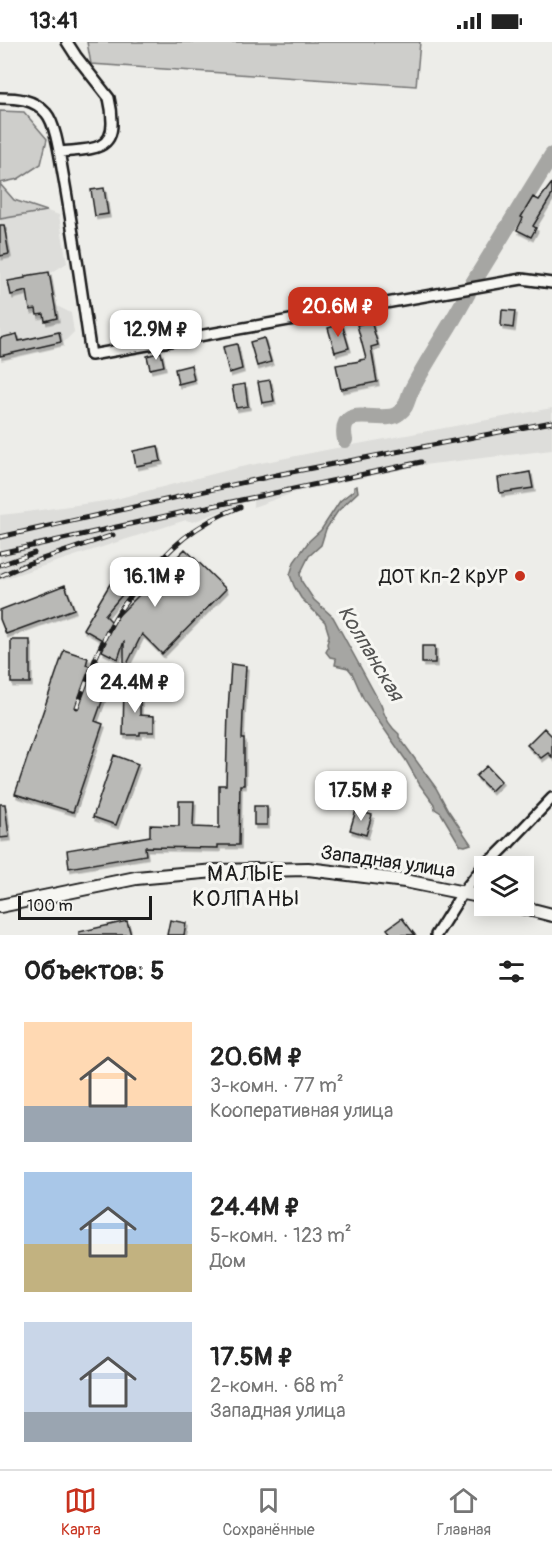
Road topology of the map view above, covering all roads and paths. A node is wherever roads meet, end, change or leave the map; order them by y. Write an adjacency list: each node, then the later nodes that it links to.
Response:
1 (67, 42): 3 (street)
2 (0, 98): 3 (street)
3 (59, 152): 4 (street)
4 (552, 283)
5 (552, 798): 6 (street)
6 (496, 856)
7 (474, 878): 8 (street)
8 (463, 892): 9 (main road, Западная улица); 10 (main road, Западная улица); 11 (street)
9 (474, 894)
10 (0, 906)
11 (436, 935)

